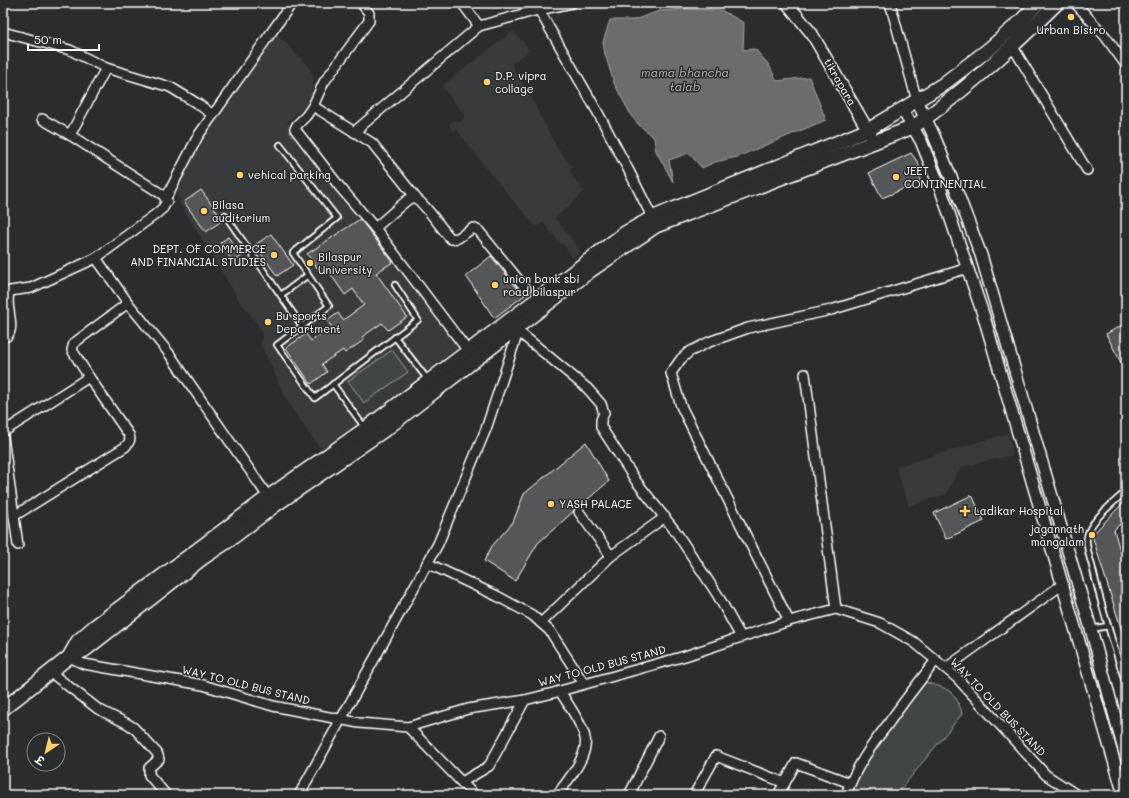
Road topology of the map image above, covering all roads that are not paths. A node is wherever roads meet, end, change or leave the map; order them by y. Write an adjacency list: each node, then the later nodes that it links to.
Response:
1 (292, 3): 19 (street)
2 (360, 3): 17 (street)
3 (462, 3): 11 (street)
4 (572, 3): 10 (street)
5 (787, 3): 23 (street, tikrapara)
6 (890, 3): 16 (street)
7 (1038, 3): 16 (main road)
8 (1057, 3): 13 (main road)
9 (1075, 3): 14 (street)
10 (537, 7): 11 (street); 32 (street)
11 (479, 26): 24 (street)
12 (3, 32): 15 (street)
13 (1013, 47): 21 (main road); 28 (street)
14 (1126, 65)
15 (106, 68): 19 (street); 25 (street)
16 (917, 101): 18 (main road); 21 (street)
17 (313, 106): 24 (street); 33 (street)
18 (902, 109): 22 (street); 23 (main road)
19 (213, 115): 29 (street)
20 (42, 119): 25 (street)
21 (925, 119): 22 (main road); 66 (street)
22 (913, 127): 26 (main road); 35 (street)
23 (868, 130): 26 (street, tikrapara); 32 (main road)
24 (354, 132): 30 (street)
25 (70, 135): 29 (street)
26 (875, 141): 32 (main road)
27 (280, 145): 36 (lane)
28 (1087, 170)
29 (166, 198): 34 (street)
30 (416, 198): 33 (street); 38 (street)
31 (225, 215): 39 (lane)
32 (654, 222): 42 (main road); 45 (main road)
33 (375, 228): 45 (street)
34 (96, 258): 40 (street); 43 (street)
35 (968, 268): 61 (street); 63 (street)
36 (308, 276): 39 (lane); 41 (lane)
37 (394, 285): 44 (lane)
38 (526, 289)
39 (281, 295): 41 (lane)
40 (128, 303): 47 (street); 54 (street)
41 (302, 326): 49 (lane)
42 (519, 329): 51 (main road); 57 (street); 60 (street)
43 (3, 337)
44 (395, 337): 48 (lane); 49 (lane)
45 (468, 351): 48 (main road)
46 (805, 374): 62 (street)
47 (89, 377): 50 (street); 56 (street)
48 (429, 381): 51 (main road)
49 (333, 384): 51 (lane)
50 (3, 432)
51 (368, 433): 54 (main road)
52 (3, 437): 56 (street)
53 (1126, 491): 65 (lane)
54 (271, 501): 68 (main road)
55 (579, 512): 59 (street)
56 (14, 516): 58 (street)
57 (665, 517): 59 (street); 67 (street)
58 (18, 545)
59 (611, 556): 64 (street)
60 (427, 563): 64 (street); 77 (street)
61 (1063, 584): 70 (street); 93 (street)
62 (836, 609): 63 (street, WAY TO OLD BUS STAND); 69 (street, WAY TO OLD BUS STAND)
63 (789, 620): 67 (street, WAY TO OLD BUS STAND)
64 (541, 623): 72 (street)
65 (1108, 626): 66 (lane); 73 (lane)
66 (1091, 629): 80 (street)
67 (741, 637): 72 (street, WAY TO OLD BUS STAND)
68 (69, 657): 71 (main road); 77 (street, WAY TO OLD BUS STAND)
69 (936, 660): 70 (street, WAY TO OLD BUS STAND); 83 (street)
70 (946, 668): 92 (street, WAY TO OLD BUS STAND)
71 (50, 672): 76 (main road); 84 (street)
72 (584, 684): 74 (street, WAY TO OLD BUS STAND)
73 (1126, 685)
74 (560, 691): 75 (street, WAY TO OLD BUS STAND); 87 (street)
75 (525, 700): 78 (street, WAY TO OLD BUS STAND); 81 (street)
76 (3, 709)
77 (340, 719): 78 (street, WAY TO OLD BUS STAND); 85 (street)
78 (408, 727): 81 (street)
79 (659, 736): 88 (street)
80 (1126, 757)
81 (462, 782): 86 (street)
82 (785, 783): 83 (street); 89 (street); 90 (street)
83 (850, 783): 91 (street)
84 (166, 795)
85 (298, 795)
86 (474, 795)
87 (557, 795)
88 (629, 795)
89 (694, 795)
90 (778, 795)
91 (846, 795)
92 (1076, 795)
93 (1125, 795)

